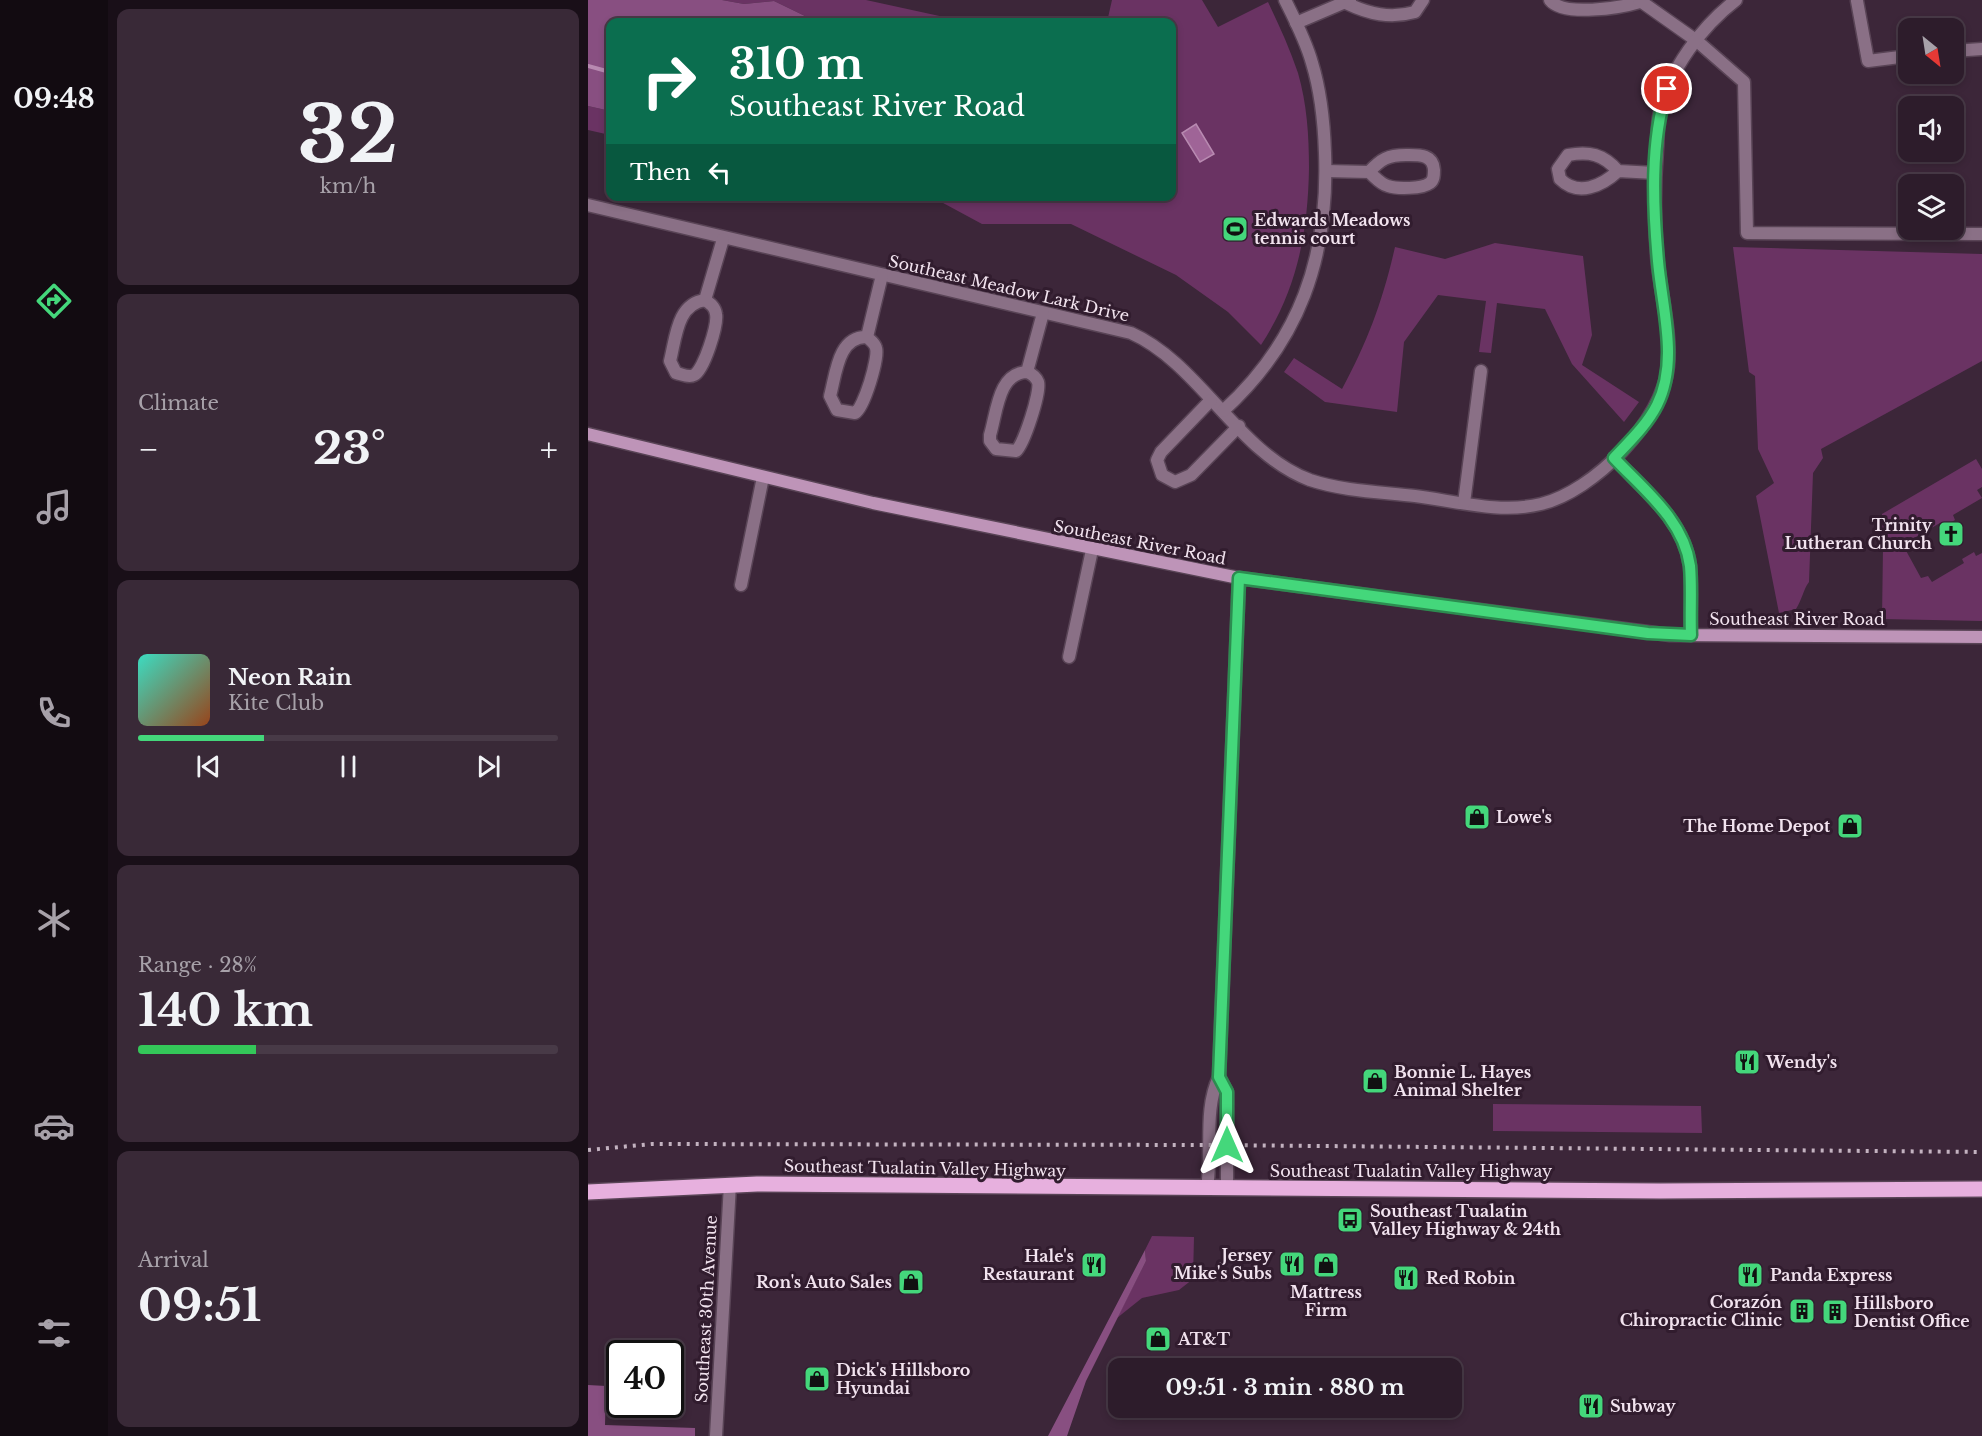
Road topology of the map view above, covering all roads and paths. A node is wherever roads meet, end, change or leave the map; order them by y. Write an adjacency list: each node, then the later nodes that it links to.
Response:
1 (1285, 0): 8 (street)
2 (1423, 0): 5 (street)
3 (1550, 0): 6 (street)
4 (1736, 0): 9 (street, Southeast Meadow Lark Drive)
5 (1348, 1): 8 (street)
6 (1639, 1): 9 (street)
7 (1857, 1): 12 (street)
8 (1296, 23): 13 (street)
9 (1697, 41): 16 (street, Southeast Meadow Lark Drive); 18 (street)
10 (1982, 49): 11 (street)
11 (1964, 50)
12 (1898, 57)
13 (1326, 171): 15 (street); 27 (street)
14 (1618, 171): 16 (street)
15 (1369, 172): 15 (street)
16 (1655, 173): 30 (street, Southeast Meadow Lark Drive)
17 (588, 205): 19 (street, Southeast Meadow Lark Drive)
18 (1982, 234)
19 (723, 239): 20 (street, Southeast Meadow Lark Drive); 21 (street)
20 (882, 275): 22 (street, Southeast Meadow Lark Drive); 23 (street)
21 (705, 300): 21 (street)
22 (1043, 313): 25 (street); 26 (street, Southeast Meadow Lark Drive)
23 (867, 337): 23 (street)
24 (1481, 371): 32 (street)
25 (1028, 372): 25 (street)
26 (1211, 400): 27 (street, Southeast Meadow Lark Drive); 28 (street)
27 (1223, 411): 28 (street, Southeast Meadow Lark Drive)
28 (1239, 426): 32 (street, Southeast Meadow Lark Drive)
29 (588, 434): 31 (main road, Southeast River Road)
30 (1614, 458): 32 (street, Southeast Meadow Lark Drive); 36 (street)
31 (763, 477): 33 (main road, Southeast River Road); 35 (street)
32 (1464, 502)
33 (1092, 550): 34 (main road, Southeast River Road); 38 (street)
34 (1239, 578): 36 (main road, Southeast River Road); 39 (street)
35 (741, 585)
36 (1691, 635): 37 (main road, Southeast River Road)
37 (1982, 637)
38 (1069, 657)
39 (1219, 1077): 41 (street); 42 (street)
40 (730, 1184): 41 (main road, Southeast Tualatin Valley Highway); 44 (main road, Southeast Tualatin Valley Highway); 45 (street, Southeast 30th Avenue)
41 (1207, 1188): 42 (main road, Southeast Tualatin Valley Highway)
42 (1227, 1188): 43 (main road, Southeast Tualatin Valley Highway)
43 (1982, 1189)
44 (588, 1192)
45 (716, 1436)

